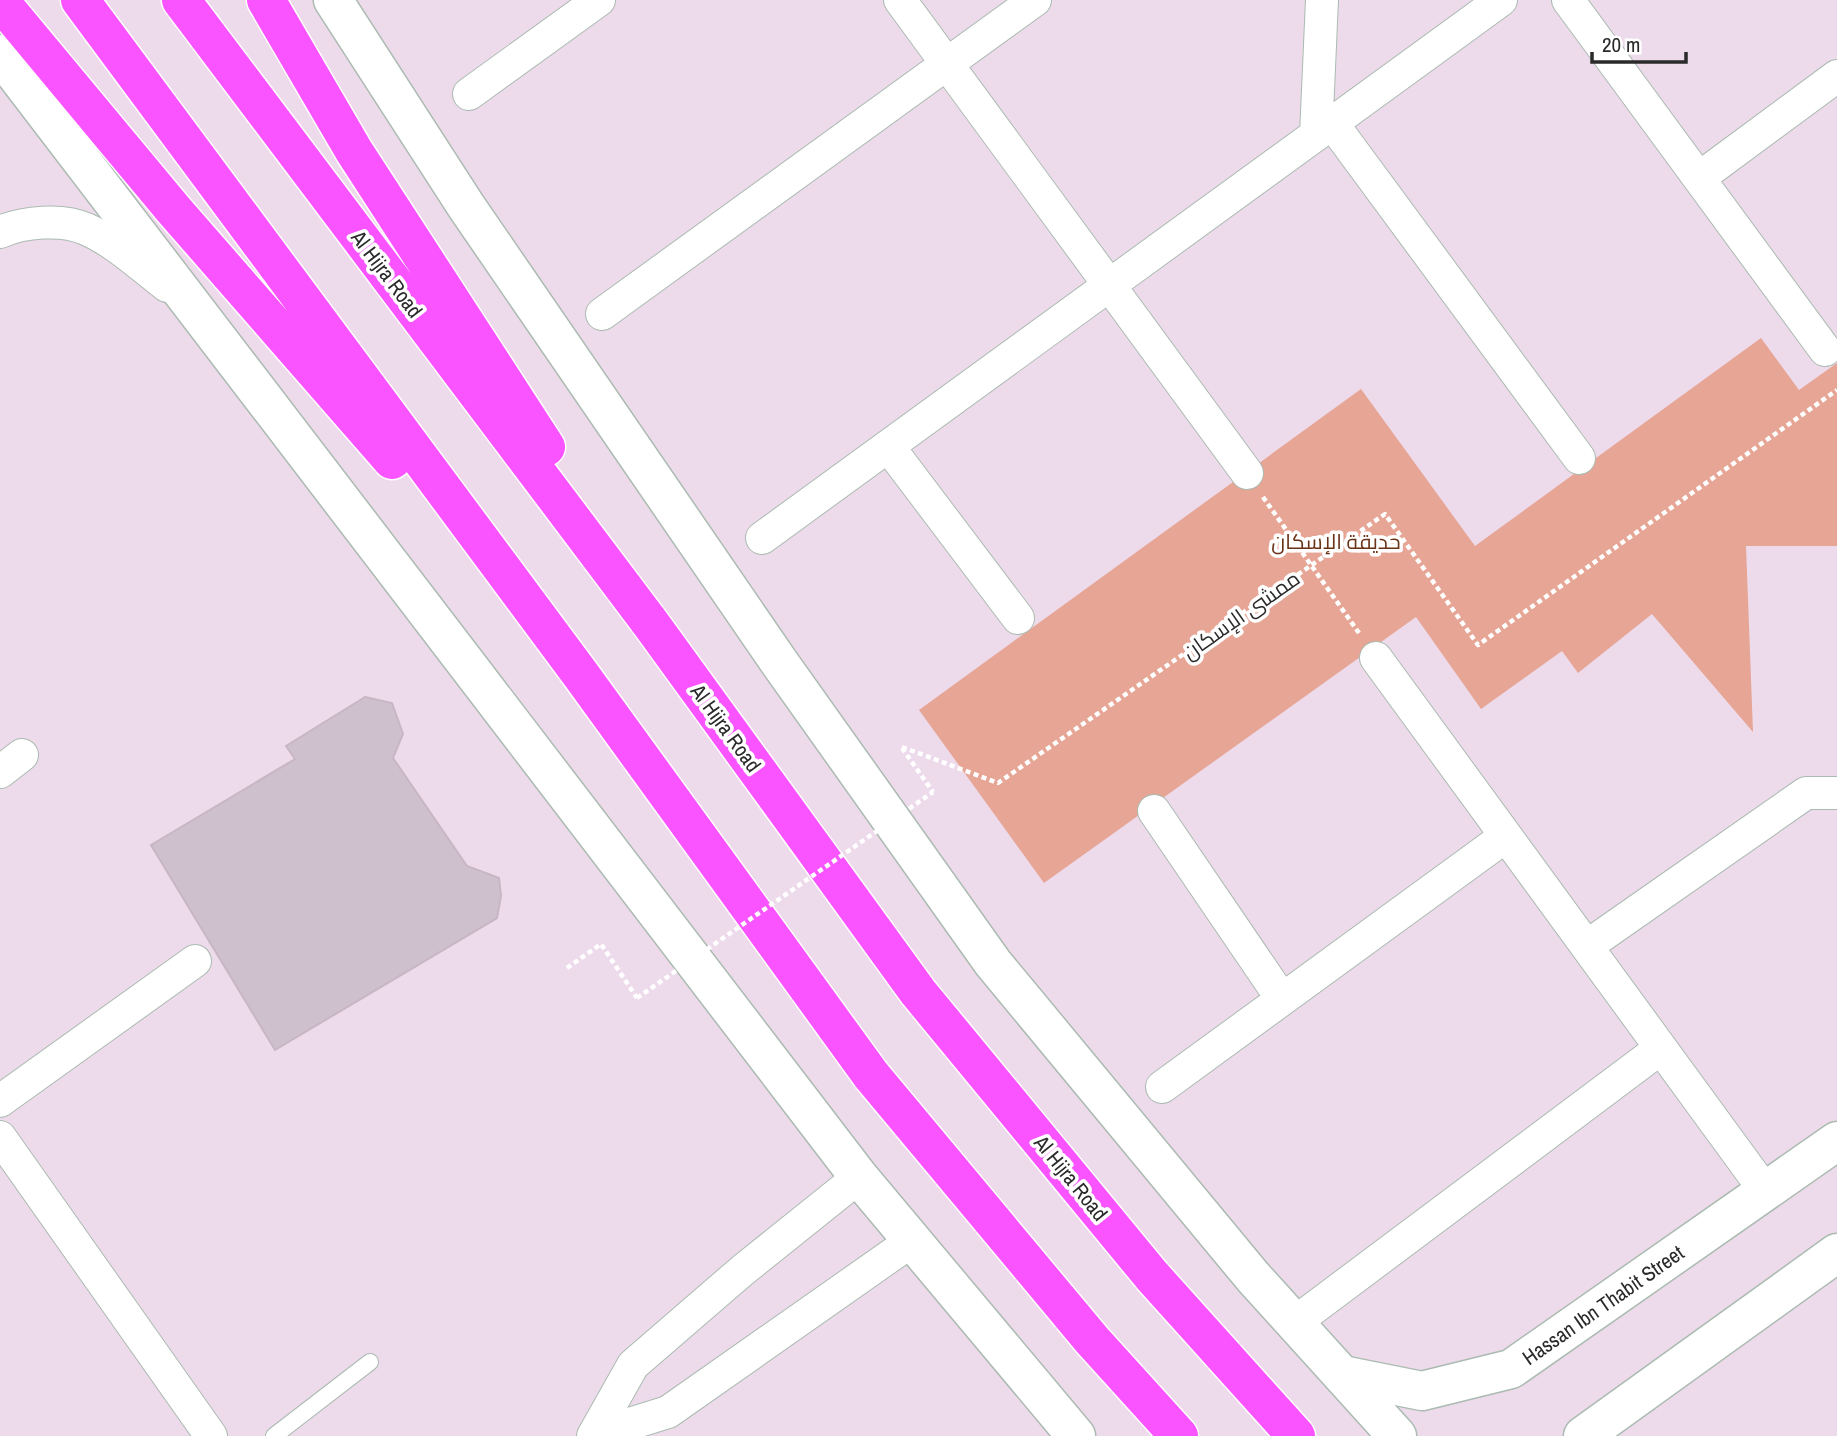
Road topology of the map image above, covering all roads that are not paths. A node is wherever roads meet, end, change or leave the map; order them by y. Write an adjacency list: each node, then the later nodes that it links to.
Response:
1 (80, 0): 29 (highway)
2 (181, 0): 30 (highway, Al Hijra Road)
3 (266, 0): 30 (highway)
4 (333, 0): 46 (main road)
5 (599, 0): 15 (street)
6 (900, 0): 13 (street)
7 (1035, 0): 13 (street)
8 (1322, 0): 16 (street)
9 (1568, 0): 17 (street)
10 (0, 1): 29 (highway)
11 (1499, 1): 16 (street)
12 (0, 54): 20 (main road)
13 (947, 63): 19 (street); 21 (street)
14 (1837, 76): 17 (street)
15 (469, 94)
16 (1324, 129): 19 (street); 24 (street)
17 (1699, 178): 22 (street)
18 (0, 232): 20 (street)
19 (1110, 285): 23 (street); 25 (street)
20 (191, 303): 42 (main road)
21 (602, 314)
22 (1825, 350)
23 (888, 446): 26 (street); 27 (street)
24 (1579, 458)
25 (1247, 473)
26 (762, 538)
27 (1018, 618)
28 (1376, 657): 33 (street)
29 (581, 675): 53 (highway)
30 (743, 751): 54 (highway, Al Hijra Road)
31 (1837, 793): 34 (street)
32 (1154, 811): 36 (street)
33 (1506, 836): 34 (street); 36 (street)
34 (1587, 946): 37 (street)
35 (195, 961): 39 (street)
36 (1282, 999): 38 (street)
37 (1661, 1048): 43 (street); 46 (street)
38 (1162, 1087)
39 (0, 1101)
40 (0, 1137): 49 (street)
41 (1837, 1141): 43 (main road, Hassan Ibn Thabit Street)
42 (859, 1177): 44 (main road); 51 (street)
43 (1766, 1192): 48 (main road, Hassan Ibn Thabit Street)
44 (914, 1240): 51 (street); 52 (main road)
45 (1837, 1253): 56 (main road)
46 (1294, 1323): 48 (main road)
47 (370, 1362): 50 (lane)
48 (1342, 1375): 55 (main road)
49 (211, 1436)
50 (274, 1436)
51 (593, 1436)
52 (1076, 1436)
53 (1179, 1436)
54 (1296, 1436)
55 (1396, 1436)
56 (1583, 1436)

